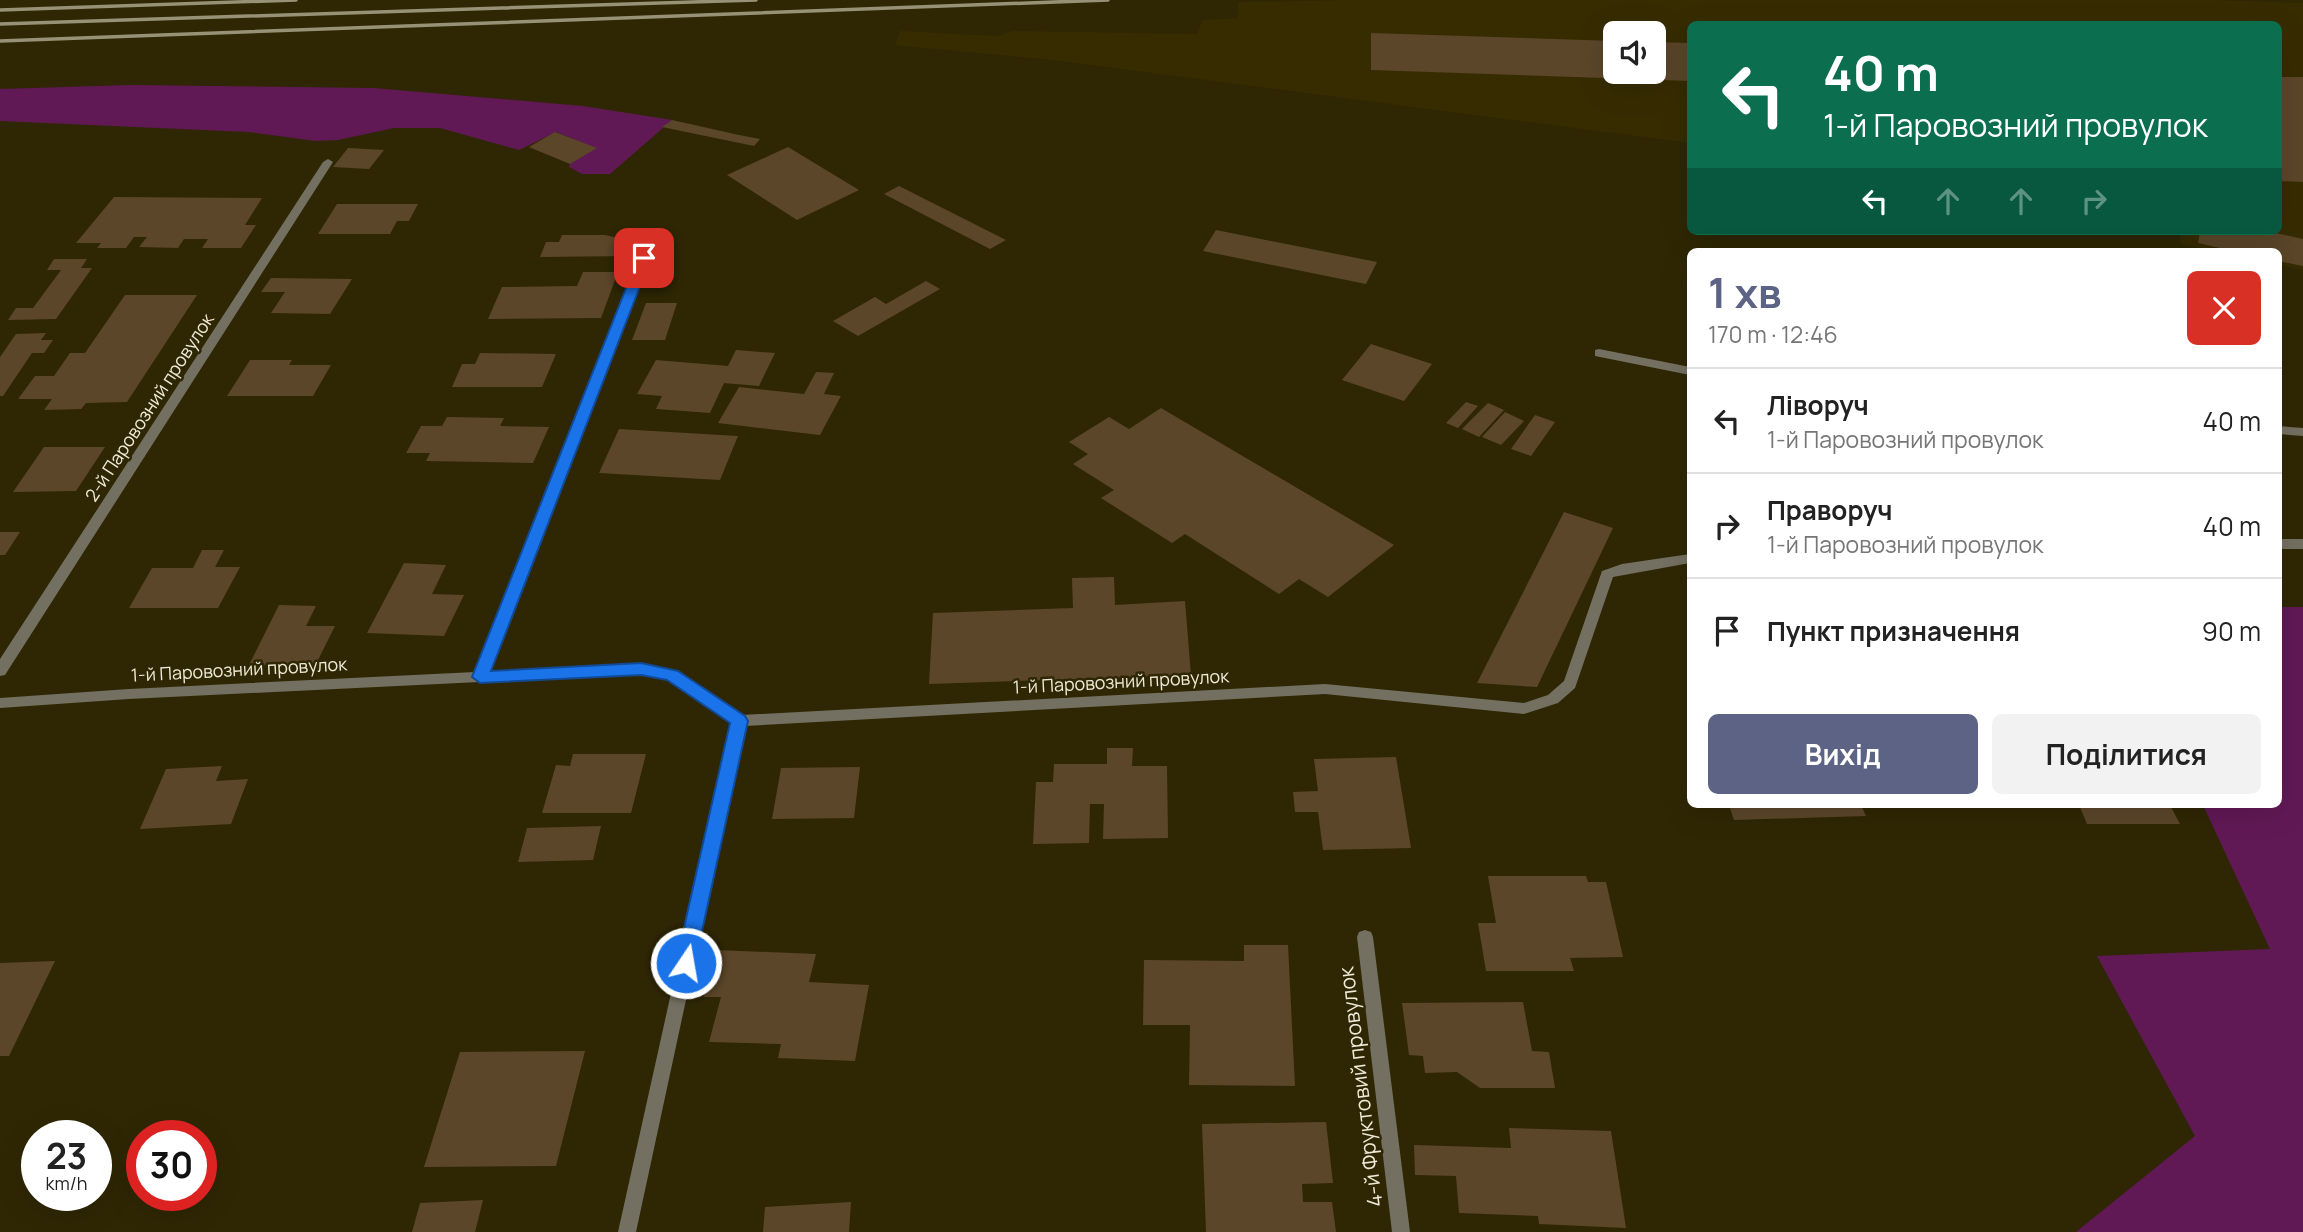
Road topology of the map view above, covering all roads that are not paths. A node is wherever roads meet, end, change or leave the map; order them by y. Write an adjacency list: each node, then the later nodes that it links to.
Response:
1 (328, 162): 10 (street, 2-й Паровозний провулок)
2 (654, 235): 11 (street)
3 (1599, 353): 4 (street)
4 (1687, 370)
5 (2282, 430): 6 (street)
6 (2303, 432)
7 (2282, 544): 8 (street)
8 (2303, 544)
9 (1687, 559): 13 (street, 1-й Паровозний провулок)
10 (0, 671)
11 (480, 677): 12 (street, 1-й Паровозний провулок); 13 (street, 1-й Паровозний провулок)
12 (0, 703)
13 (739, 721): 15 (street)
14 (1365, 937): 16 (street, 4-й Фруктовий провулок)
15 (626, 1232)
16 (1401, 1232)

